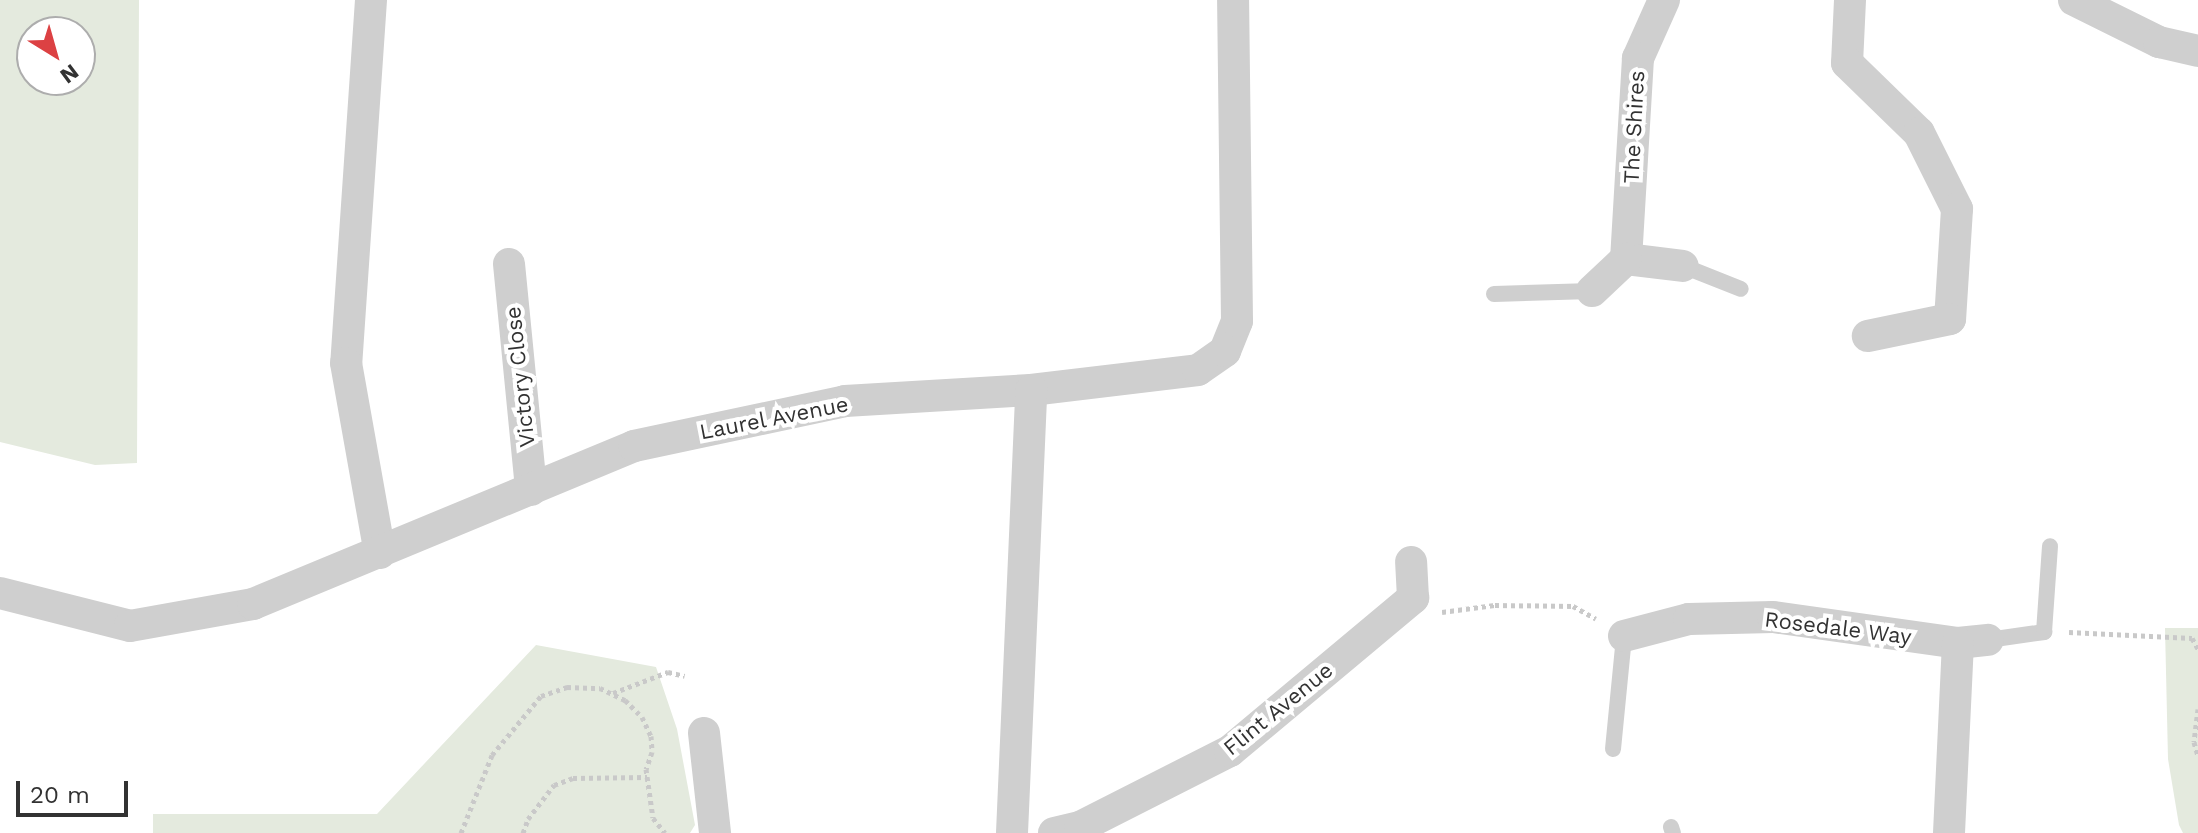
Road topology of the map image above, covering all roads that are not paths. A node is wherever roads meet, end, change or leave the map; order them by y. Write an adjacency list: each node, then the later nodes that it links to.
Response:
1 (371, 0): 17 (street)
2 (1233, 0): 14 (street, Laurel Avenue)
3 (1664, 0): 7 (street, The Shires)
4 (1850, 0): 13 (street)
5 (2074, 0): 6 (street)
6 (2198, 51)
7 (1626, 259): 9 (street); 11 (street)
8 (509, 264): 15 (street, Victory Close)
9 (1683, 266): 10 (lane)
10 (1741, 289)
11 (1592, 291): 12 (lane)
12 (1494, 294)
13 (1868, 336)
14 (1031, 390): 15 (street, Laurel Avenue); 25 (street)
15 (531, 490): 17 (street, Laurel Avenue)
16 (2050, 546): 21 (lane)
17 (380, 553): 19 (street, Laurel Avenue)
18 (1411, 562): 26 (street, Flint Avenue)
19 (0, 593)
20 (1624, 636): 21 (street, Rosedale Way); 23 (lane)
21 (1973, 641): 27 (street)
22 (704, 733): 24 (street)
23 (1613, 749)
24 (715, 833)
25 (1012, 833)
26 (1054, 833)
27 (1949, 833)

